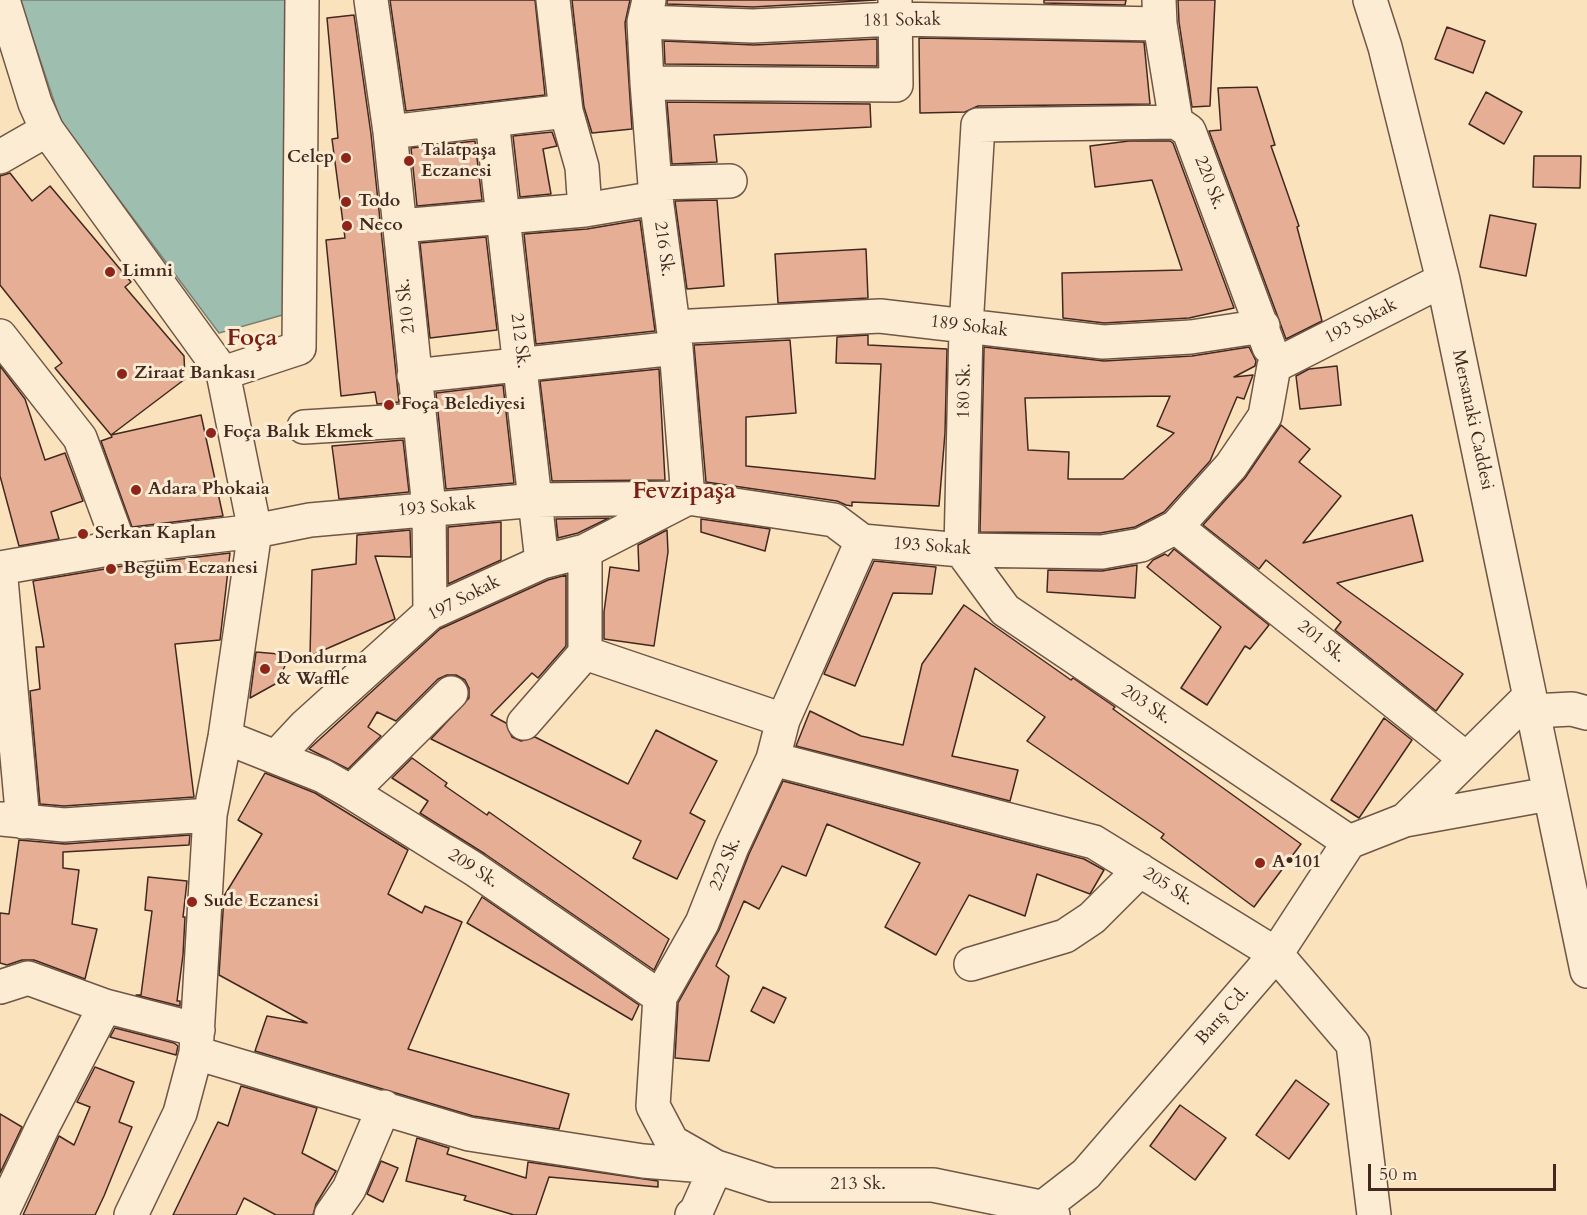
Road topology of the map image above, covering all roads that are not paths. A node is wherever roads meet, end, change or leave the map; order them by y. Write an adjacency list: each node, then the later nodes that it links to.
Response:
1 (3, 0): 16 (street)
2 (302, 0): 31 (street)
3 (371, 0): 17 (street, 210 Sk.)
4 (553, 0): 13 (street)
5 (1370, 0): 11 (street, Mersanaki Caddesi)
6 (1382, 0): 11 (street, Mersanaki Caddesi)
7 (1389, 0): 11 (street)
8 (894, 10): 9 (street, 181 Sokak); 10 (street, 181 Sokak); 12 (street)
9 (646, 11): 12 (street, 216 Sk.)
10 (1159, 12): 15 (street, 220 Sk.)
11 (1385, 47): 24 (street, Mersanaki Caddesi)
12 (647, 83): 20 (street, 216 Sk.)
13 (566, 111): 14 (street); 21 (street)
14 (492, 120): 17 (street); 22 (street, 212 Sk.)
15 (1176, 122): 25 (street, 220 Sk.); 26 (street, 180 Sk.)
16 (47, 130): 18 (street); 31 (street)
17 (390, 132): 23 (street, 210 Sk.)
18 (0, 158)
19 (730, 181): 20 (street)
20 (656, 190): 21 (street); 28 (street, 216 Sk.)
21 (585, 210): 22 (street)
22 (502, 216): 23 (street); 29 (street, 212 Sk.)
23 (400, 226): 32 (street, 210 Sk.)
24 (1443, 280): 30 (street, 193 Sokak); 49 (street, Mersanaki Caddesi)
25 (1263, 326): 26 (street, 189 Sokak); 30 (street, 220 Sk.)
26 (966, 328): 28 (street, 189 Sokak); 42 (street, 180 Sk.)
27 (0, 336): 41 (street)
28 (675, 338): 29 (street, 189 Sokak); 35 (street, 216 Sk.)
29 (522, 363): 32 (street, 189 Sokak); 36 (street, 212 Sk.)
30 (1274, 366): 38 (street, 193 Sokak)
31 (223, 373): 39 (street)
32 (414, 376): 33 (street, 210 Sk.)
33 (419, 420): 34 (street); 37 (street, 210 Sk.)
34 (304, 427)
35 (688, 498): 36 (street, 193 Sokak); 40 (street, 193 Sokak); 43 (street, 197 Sokak)
36 (537, 500): 37 (street, 193 Sokak); 44 (street, 212 Sk.)
37 (429, 508): 39 (street, 193 Sokak); 46 (street, 210 Sk.)
38 (1176, 527): 42 (street, 193 Sokak); 55 (street, 201 Sk.)
39 (255, 531): 41 (street, 193 Sokak); 53 (street)
40 (862, 541): 42 (street, 193 Sokak); 51 (street, 222 Sk.)
41 (120, 547): 45 (street, 193 Sokak)
42 (961, 550): 62 (street, 203 Sk.)
43 (585, 551): 44 (street, 197 Sokak); 47 (street)
44 (542, 562): 46 (street, 197 Sokak)
45 (0, 568): 61 (street)
46 (430, 613): 54 (street, 197 Sokak)
47 (585, 653): 51 (street); 52 (street)
48 (451, 693): 57 (street)
49 (1531, 704): 50 (street); 55 (street); 58 (street, Mersanaki Caddesi)
50 (1587, 713)
51 (783, 720): 56 (street, 222 Sk.)
52 (524, 723)
53 (225, 737): 54 (street, 209 Sk.); 59 (street)
54 (277, 756): 57 (street, 209 Sk.)
55 (1466, 758): 60 (street)
56 (773, 759): 63 (street, 205 Sk.); 68 (street, 222 Sk.)
57 (351, 792): 68 (street, 209 Sk.)
58 (1549, 794): 60 (street); 66 (street, Mersanaki Caddesi)
59 (210, 815): 61 (street); 70 (street)
60 (1405, 820): 62 (street)
61 (12, 821)
62 (1349, 842): 64 (street, Barış Cd.)
63 (1140, 870): 64 (street, 205 Sk.); 65 (street)
64 (1276, 954): 73 (street, Barış Cd.); 78 (street, 205 Sk.)
65 (971, 964)
66 (1587, 971)
67 (0, 987): 69 (street)
68 (660, 997): 72 (street, 222 Sk.)
69 (105, 1006): 70 (street); 74 (street)
70 (197, 1042): 71 (street); 75 (street)
71 (384, 1107): 72 (street); 76 (street)
72 (716, 1167): 73 (street, 213 Sk.); 77 (street)
73 (1042, 1212)
74 (1, 1215)
75 (131, 1215)
76 (331, 1215)
77 (692, 1215)
78 (1374, 1215)

